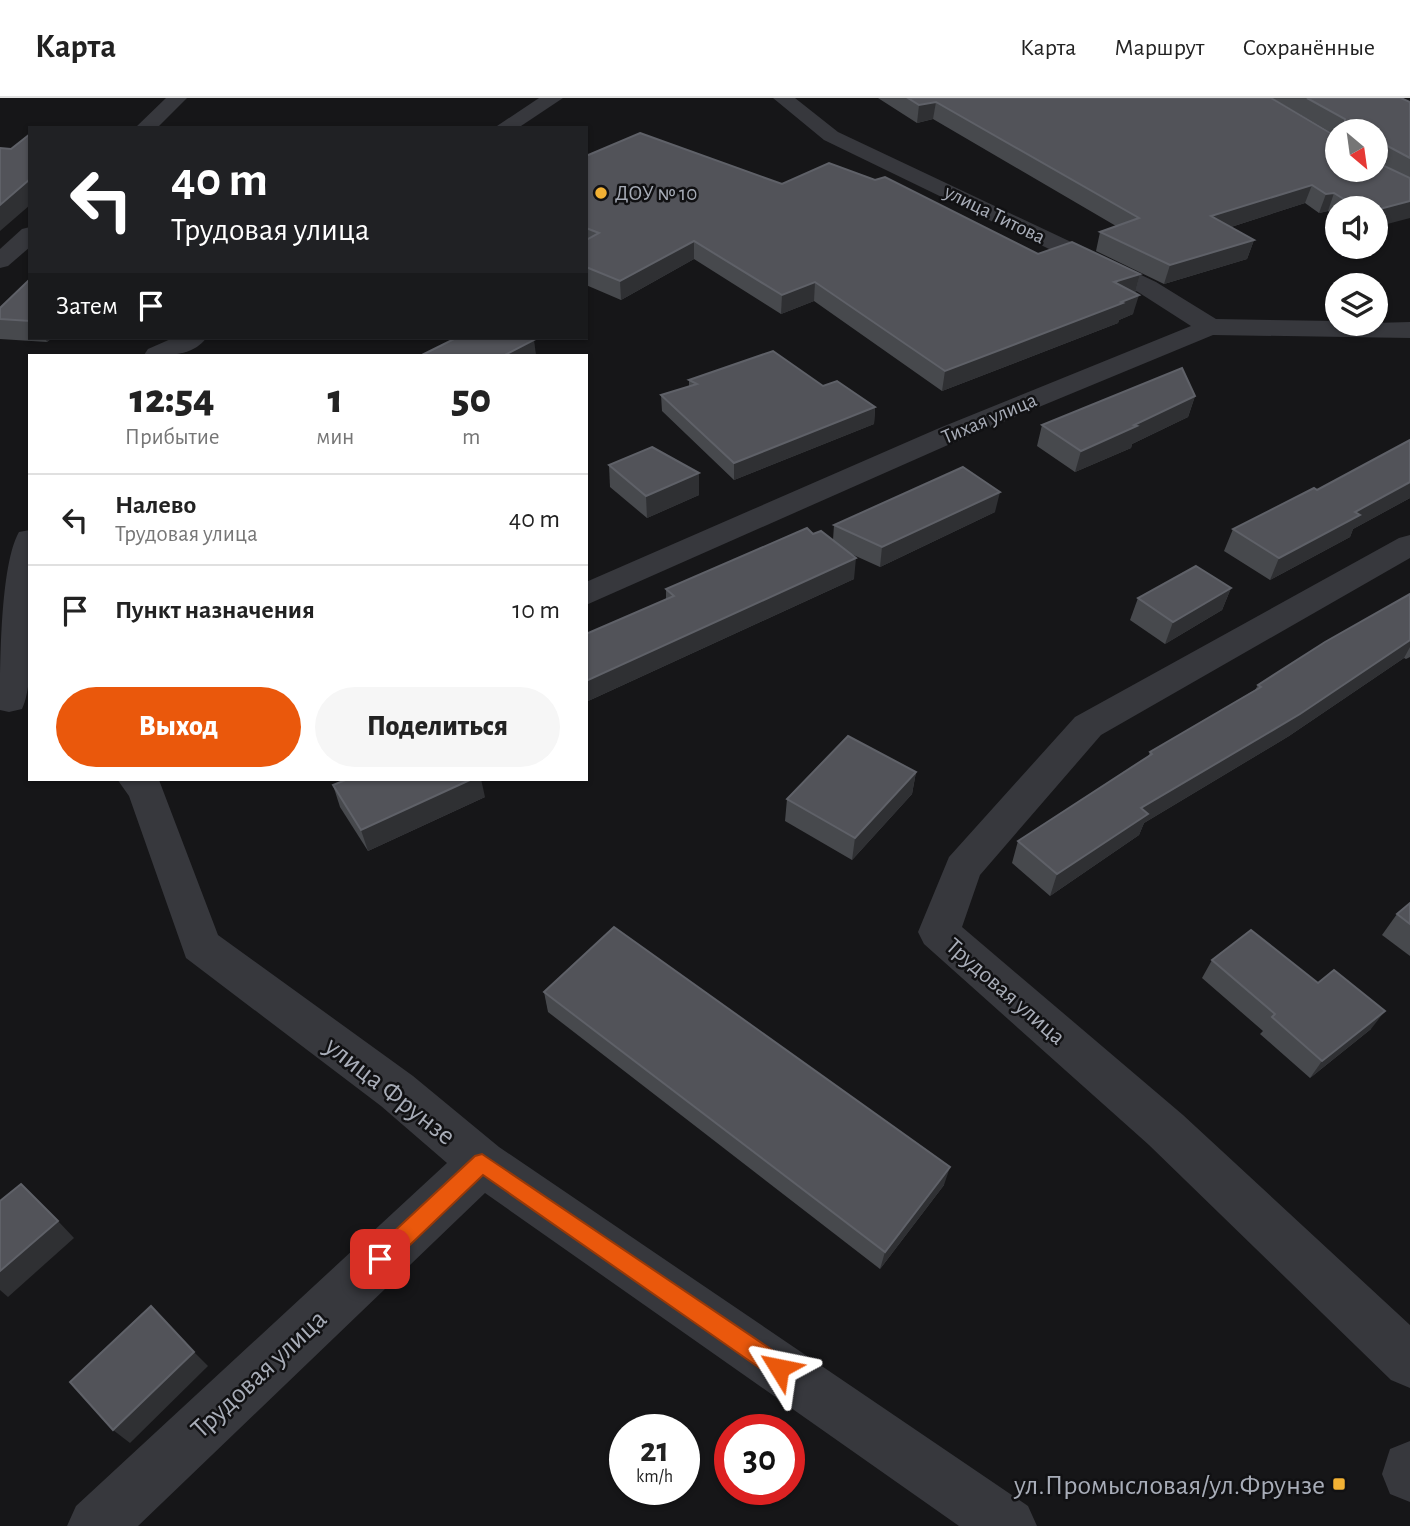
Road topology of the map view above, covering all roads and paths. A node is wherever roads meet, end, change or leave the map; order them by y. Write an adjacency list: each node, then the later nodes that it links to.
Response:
1 (177, 98): 4 (street)
2 (553, 98): 5 (street)
3 (783, 98): 8 (street, улица Титова)
4 (147, 126)
5 (507, 126)
6 (28, 236): 7 (street)
7 (0, 261)
8 (1210, 327): 9 (street, Тихая улица); 14 (street, Тихая улица)
9 (1410, 330)
10 (189, 340): 11 (street)
11 (159, 354)
12 (28, 542): 15 (street)
13 (1410, 545): 18 (street, Трудовая улица)
14 (588, 594)
15 (13, 706)
16 (151, 783): 17 (street, улица Фрунзе)
17 (482, 1163): 19 (street, Трудовая улица); 20 (street, улица Фрунзе)
18 (1410, 1361)
19 (96, 1526)
20 (1008, 1526)

